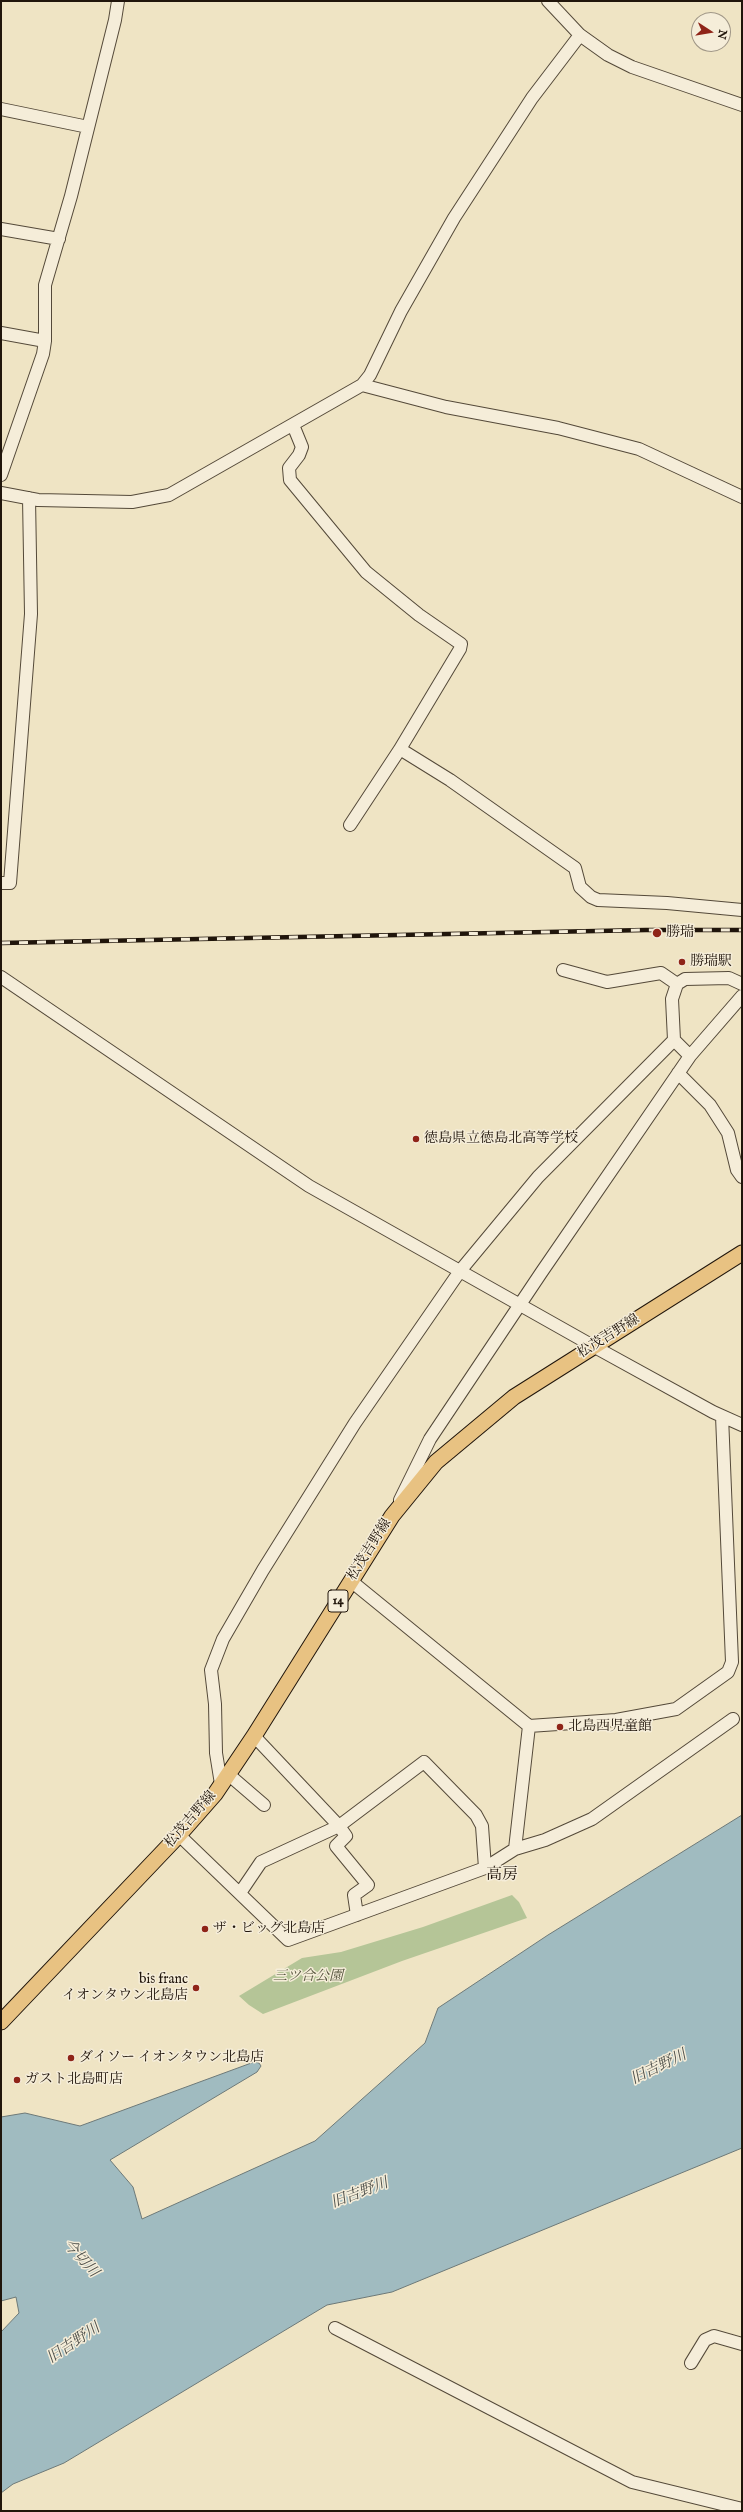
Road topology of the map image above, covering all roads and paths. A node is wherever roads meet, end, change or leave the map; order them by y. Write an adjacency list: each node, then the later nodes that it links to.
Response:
1 (118, 1): 6 (street)
2 (548, 1): 3 (street)
3 (580, 34): 4 (street); 11 (street)
4 (742, 105)
5 (1, 109): 6 (street)
6 (88, 127): 8 (street)
7 (1, 228): 8 (street)
8 (59, 239): 10 (street)
9 (1, 333): 10 (street)
10 (45, 342): 13 (street)
11 (362, 385): 12 (street); 15 (street)
12 (293, 425): 16 (street); 17 (street)
13 (1, 476)
14 (1, 493): 16 (street)
15 (742, 497)
16 (33, 499): 19 (street)
17 (400, 749): 18 (street); 20 (street)
18 (350, 825)
19 (1, 883)
20 (742, 910)
21 (563, 970): 23 (street)
22 (4, 978): 31 (street)
23 (676, 984): 24 (street); 26 (street)
24 (742, 984)
25 (742, 996): 27 (street)
26 (674, 1040): 27 (street); 31 (street)
27 (690, 1056): 28 (street)
28 (678, 1074): 29 (street); 32 (street)
29 (742, 1177)
30 (742, 1253): 33 (main road, 松茂吉野線 / 14)
31 (460, 1271): 32 (street); 42 (street)
32 (520, 1304): 33 (street); 36 (street)
33 (593, 1346): 34 (street); 36 (main road, 松茂吉野線 / 14)
34 (722, 1416): 35 (street); 38 (street)
35 (742, 1425)
36 (392, 1516): 37 (main road, 松茂吉野線 / 14)
37 (351, 1580): 40 (street); 41 (main road, 松茂吉野線 / 14)
38 (737, 1662): 40 (street)
39 (733, 1719): 46 (street)
40 (529, 1726): 46 (street)
41 (254, 1736): 42 (main road, 松茂吉野線 / 14); 44 (street)
42 (225, 1779): 43 (street); 45 (main road, 松茂吉野線 / 14)
43 (264, 1805)
44 (339, 1826): 47 (street); 48 (street); 49 (street)
45 (179, 1835): 48 (street); 50 (main road, 松茂吉野線 / 14)
46 (515, 1849): 47 (street)
47 (485, 1868): 49 (street)
48 (240, 1893): 49 (street)
49 (357, 1915)
50 (1, 2022)
51 (335, 2328): 54 (street)
52 (742, 2344): 53 (street)
53 (691, 2364)
54 (742, 2509)

